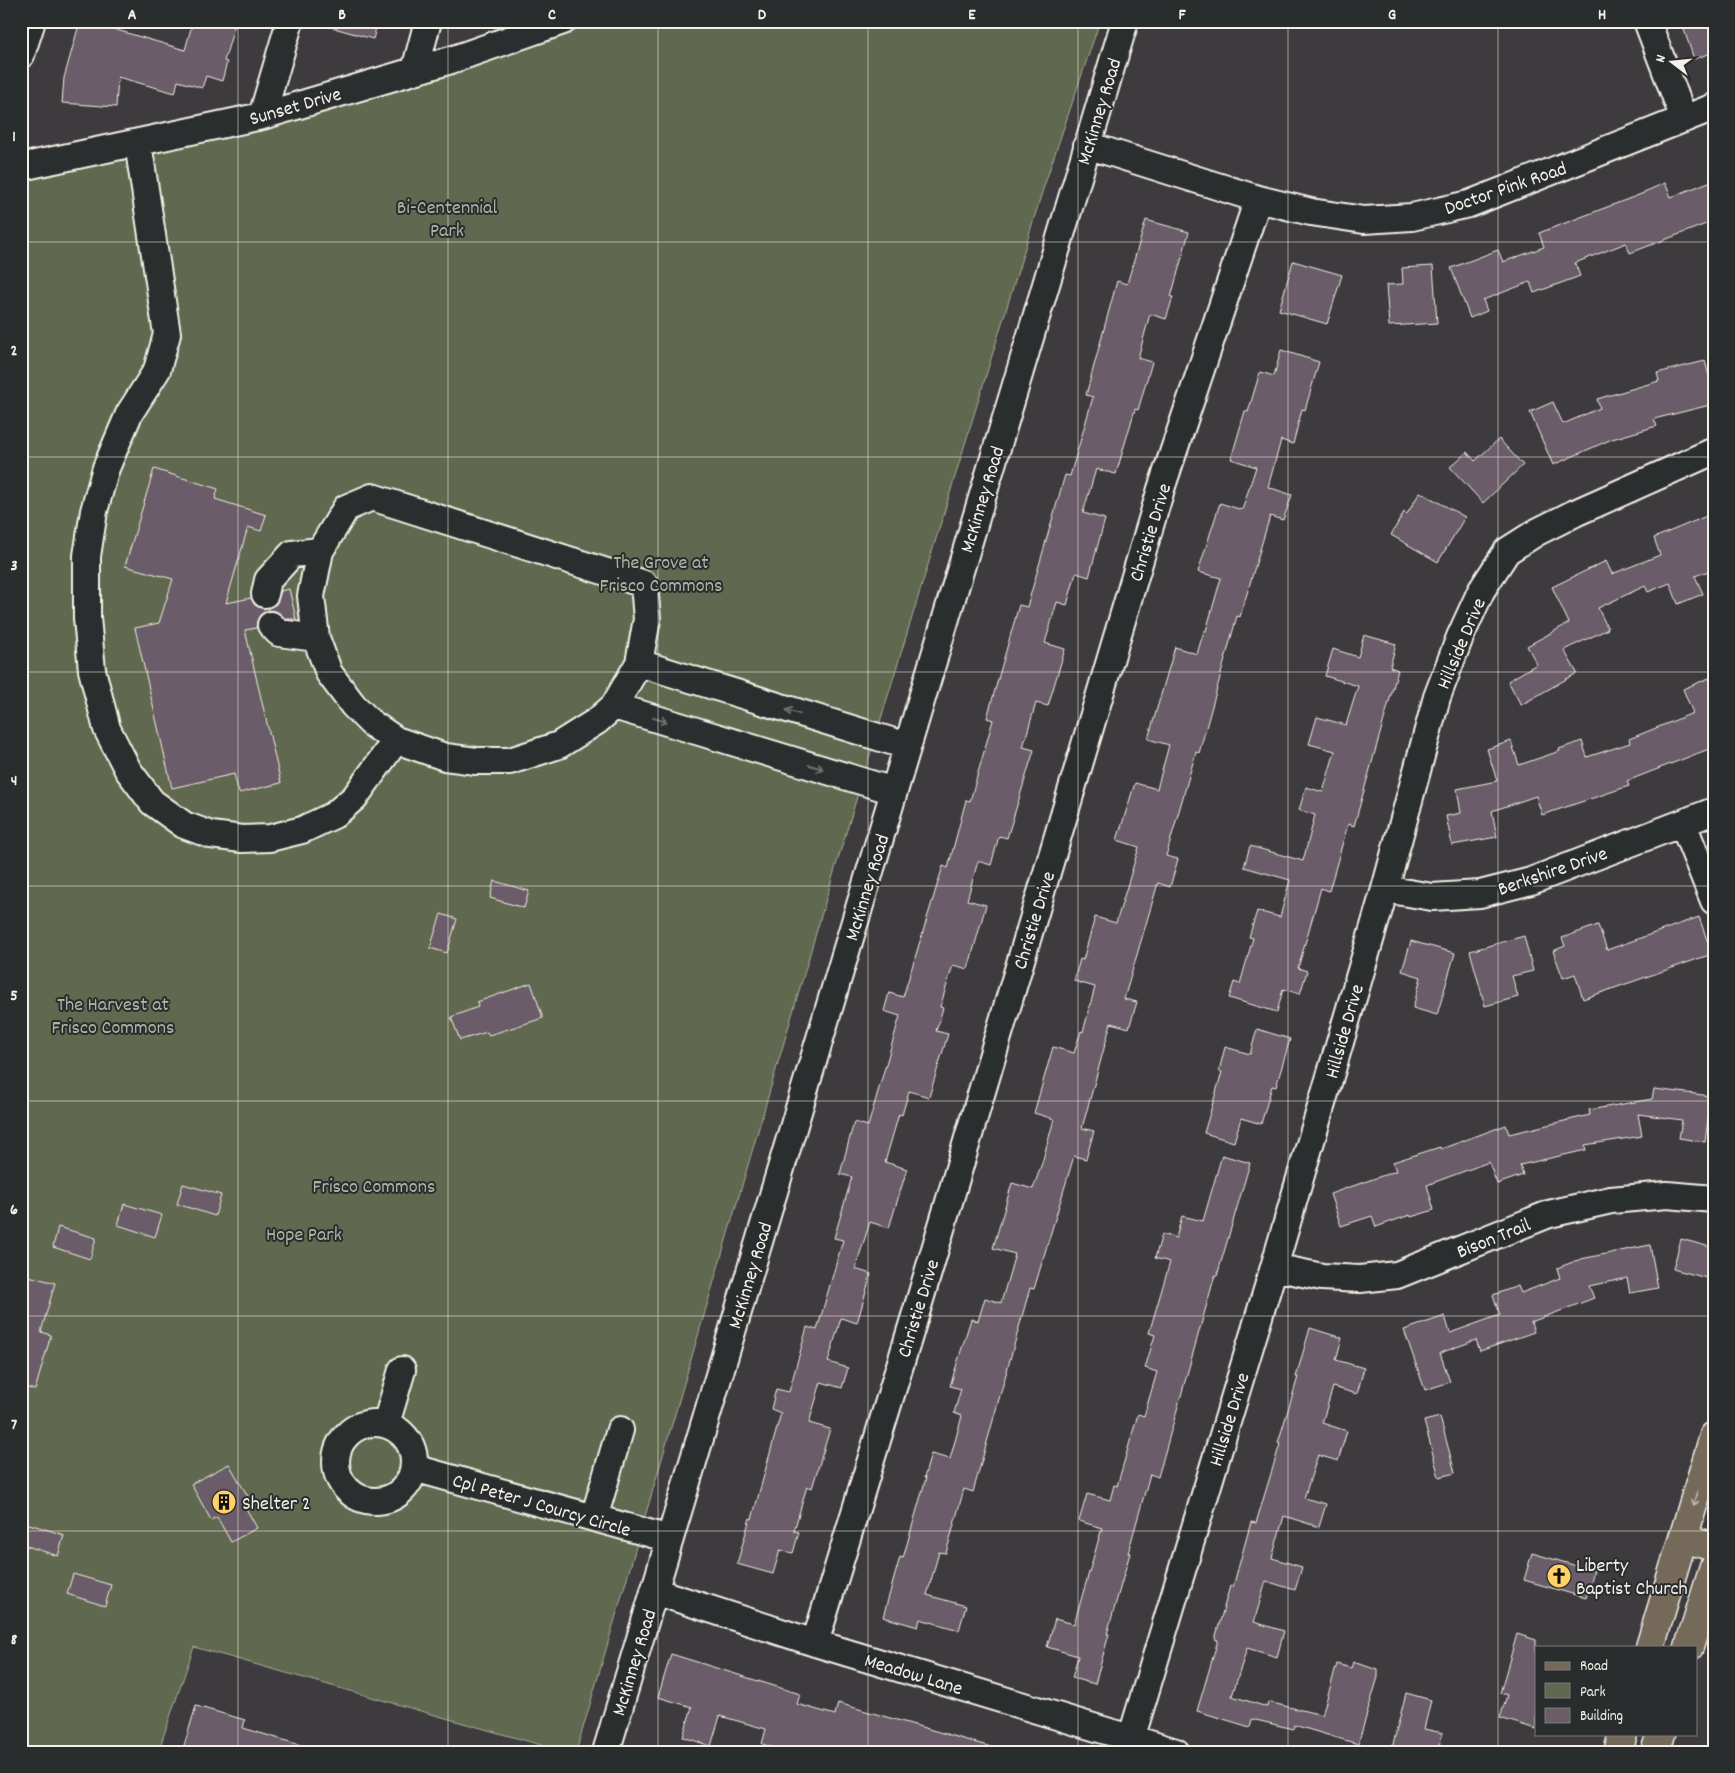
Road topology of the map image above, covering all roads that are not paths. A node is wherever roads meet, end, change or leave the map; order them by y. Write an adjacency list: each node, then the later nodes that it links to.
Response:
1 (32, 21): 7 (street)
2 (290, 21): 10 (street)
3 (428, 21): 8 (street)
4 (563, 21): 8 (street, Sunset Drive)
5 (1125, 21): 13 (street, McKinney Road)
6 (1646, 21): 11 (street)
7 (21, 55)
8 (416, 70): 10 (street, Sunset Drive)
9 (1714, 107): 11 (street, Doctor Pink Road)
10 (262, 116): 12 (street, Sunset Drive)
11 (1684, 120): 15 (street, Doctor Pink Road)
12 (138, 142): 14 (street, Sunset Drive); 23 (street)
13 (1088, 145): 15 (street, Doctor Pink Road); 24 (street, McKinney Road)
14 (21, 167)
15 (1258, 199): 43 (street, Christie Drive)
16 (1714, 451): 28 (street, Hillside Drive)
17 (320, 551): 18 (street); 20 (street); 21 (street)
18 (264, 594)
19 (270, 625): 20 (street)
20 (316, 638): 23 (street)
21 (639, 663): 22 (street); 24 (street, one-way to 21)
22 (614, 706): 23 (street); 25 (street, one-way to 25)
23 (396, 740)
24 (907, 746): 25 (street, McKinney Road)
25 (894, 791): 39 (street, McKinney Road)
26 (1714, 811): 27 (street, Berkshire Drive)
27 (1683, 824): 28 (street, Berkshire Drive); 29 (street)
28 (1385, 889): 31 (street, Hillside Drive)
29 (1714, 901)
30 (1714, 1199): 31 (street, Bison Trail)
31 (1274, 1267): 48 (street, Hillside Drive)
32 (402, 1370): 33 (street)
33 (386, 1424): 36 (street); 36 (street)
34 (620, 1430): 37 (street)
35 (1714, 1436): 38 (main road, one-way to 38)
36 (414, 1468): 37 (street, Cpl Peter J Courcy Circle)
37 (594, 1518): 39 (street, Cpl Peter J Courcy Circle)
38 (1683, 1538): 40 (main road); 44 (main road)
39 (670, 1539): 42 (street, McKinney Road)
40 (1714, 1547)
41 (1714, 1567): 45 (main road)
42 (654, 1591): 43 (street, Meadow Lane); 49 (street, McKinney Road)
43 (815, 1643): 48 (street, Meadow Lane)
44 (1650, 1646)
45 (1688, 1646)
46 (1623, 1736): 51 (main road)
47 (1660, 1736): 52 (main road)
48 (1131, 1739): 50 (street, Meadow Lane)
49 (606, 1752)
50 (1176, 1752)
51 (1618, 1752)
52 (1655, 1752)

